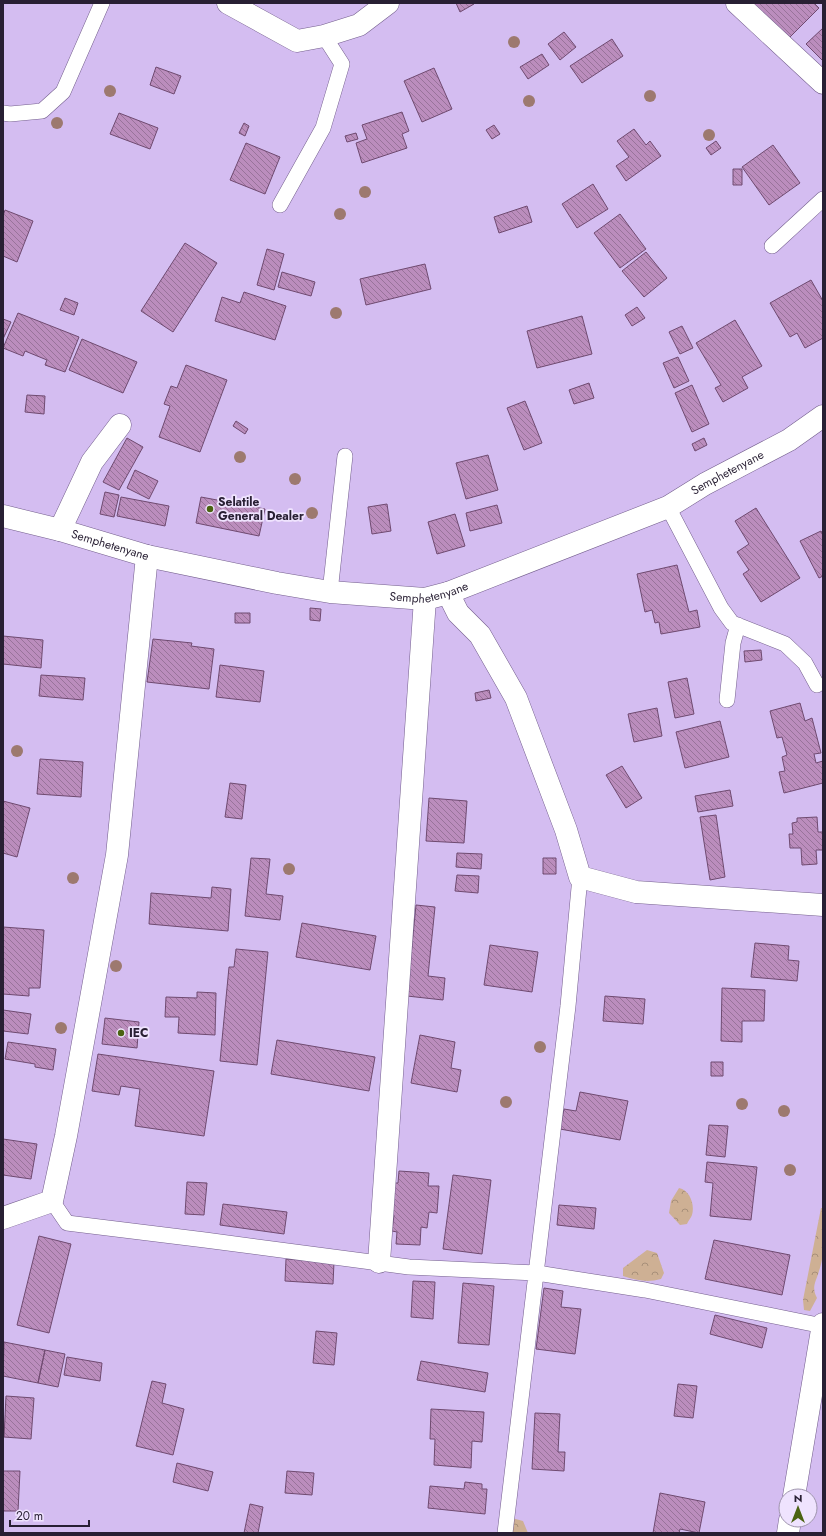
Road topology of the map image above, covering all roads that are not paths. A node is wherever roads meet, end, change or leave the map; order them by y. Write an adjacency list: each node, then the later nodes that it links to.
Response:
1 (102, 3): 7 (lane)
2 (228, 3): 5 (street)
3 (388, 3): 5 (street)
4 (737, 3): 6 (street)
5 (324, 36): 9 (lane)
6 (823, 83)
7 (3, 114)
8 (823, 199): 10 (lane)
9 (280, 205)
10 (772, 246)
11 (823, 416): 14 (street, Semphetenyane)
12 (120, 425): 16 (street)
13 (345, 456): 18 (lane)
14 (668, 507): 19 (street, Semphetenyane); 21 (lane)
15 (3, 516): 16 (street, Semphetenyane)
16 (60, 530): 17 (street, Semphetenyane)
17 (147, 556): 18 (street, Semphetenyane); 26 (street)
18 (330, 592): 20 (street, Semphetenyane)
19 (448, 593): 20 (street, Semphetenyane); 24 (street)
20 (425, 599): 28 (street)
21 (738, 625): 22 (lane); 23 (lane)
22 (817, 686)
23 (727, 700)
24 (580, 877): 25 (street); 29 (lane)
25 (823, 906)
26 (52, 1201): 27 (street); 28 (lane)
27 (3, 1218)
28 (379, 1262): 29 (lane)
29 (537, 1273): 30 (lane); 32 (lane)
30 (823, 1325): 31 (street)
31 (795, 1488)
32 (505, 1533)

